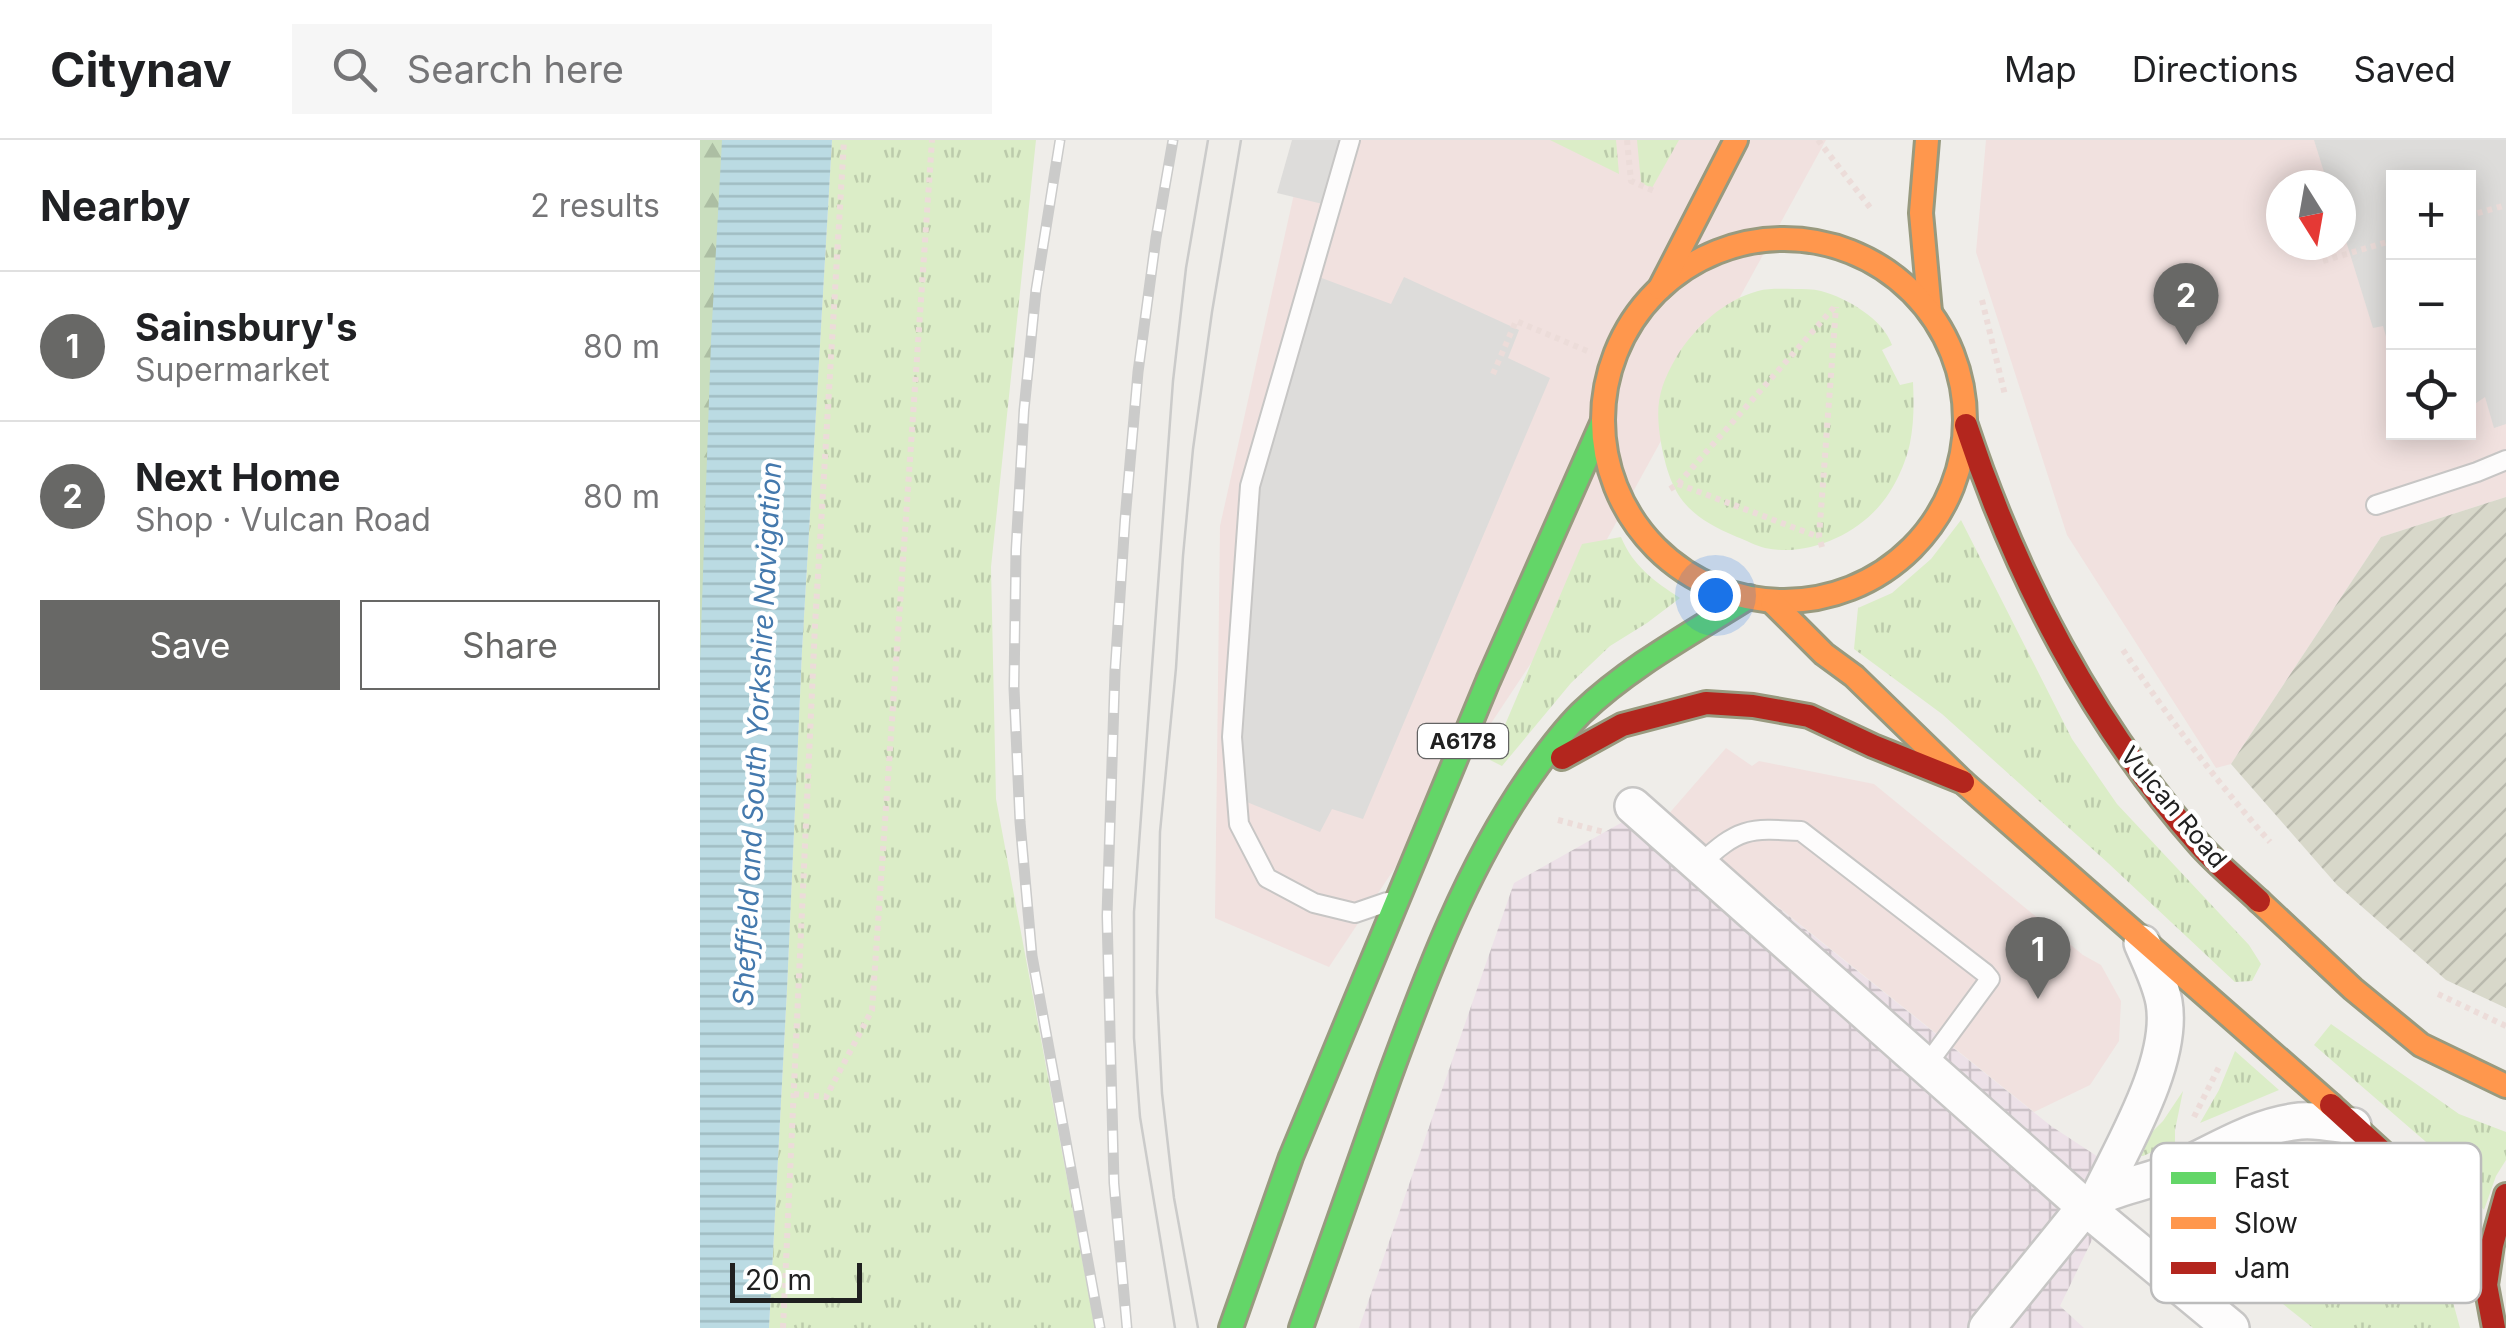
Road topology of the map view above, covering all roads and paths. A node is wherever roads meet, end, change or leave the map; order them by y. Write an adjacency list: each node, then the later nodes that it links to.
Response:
1 (844, 140): 40 (path)
2 (932, 140): 40 (path)
3 (1350, 140): 34 (lane)
4 (1627, 140): 8 (path)
5 (1736, 140): 15 (main road, A6178)
6 (1818, 140): 10 (path)
7 (1927, 140): 16 (main road, A6178)
8 (1670, 199)
9 (2506, 205): 11 (path)
10 (1874, 212)
11 (2476, 214)
12 (2386, 242): 13 (path)
13 (2323, 262)
14 (1979, 286): 19 (path)
15 (1658, 291): 16 (main road, A6178); 20 (main road, A6178)
16 (1930, 312): 21 (main road, A6178)
17 (1592, 354): 18 (path)
18 (1493, 374)
19 (2009, 411)
20 (1603, 421): 26 (main road, A6178); 34 (main road, A6178)
21 (1966, 425): 26 (main road, A6178); 39 (main road, Vulcan Road)
22 (2506, 460): 23 (lane)
23 (2376, 505)
24 (1819, 537): 24 (path); 25 (path)
25 (1822, 547)
26 (1761, 600): 28 (main road, A6178); 29 (main road)
27 (2122, 648): 32 (path)
28 (1527, 777): 29 (main road); 31 (main road, A6178)
29 (1963, 782): 35 (main road)
30 (1633, 806): 31 (path); 33 (street)
31 (1507, 807): 53 (main road, A6178)
32 (2278, 851)
33 (1700, 865): 38 (street); 38 (lane)
34 (1400, 898): 52 (main road, A6178)
35 (2140, 938): 41 (main road); 46 (street)
36 (2431, 990): 37 (path)
37 (2506, 1026)
38 (1926, 1066): 46 (street)
39 (2506, 1086)
40 (794, 1094): 51 (path)
41 (2354, 1126): 42 (street); 43 (main road)
42 (2232, 1143)
43 (2373, 1143)
44 (2151, 1179): 46 (street)
45 (2506, 1195): 49 (main road)
46 (2093, 1201): 47 (street); 54 (street)
47 (2151, 1254)
48 (2481, 1277): 49 (main road)
49 (2486, 1285): 56 (main road)
50 (2204, 1303): 55 (street)
51 (784, 1328)
52 (1231, 1328)
53 (1301, 1328)
54 (1986, 1328)
55 (2231, 1328)
56 (2494, 1328)

